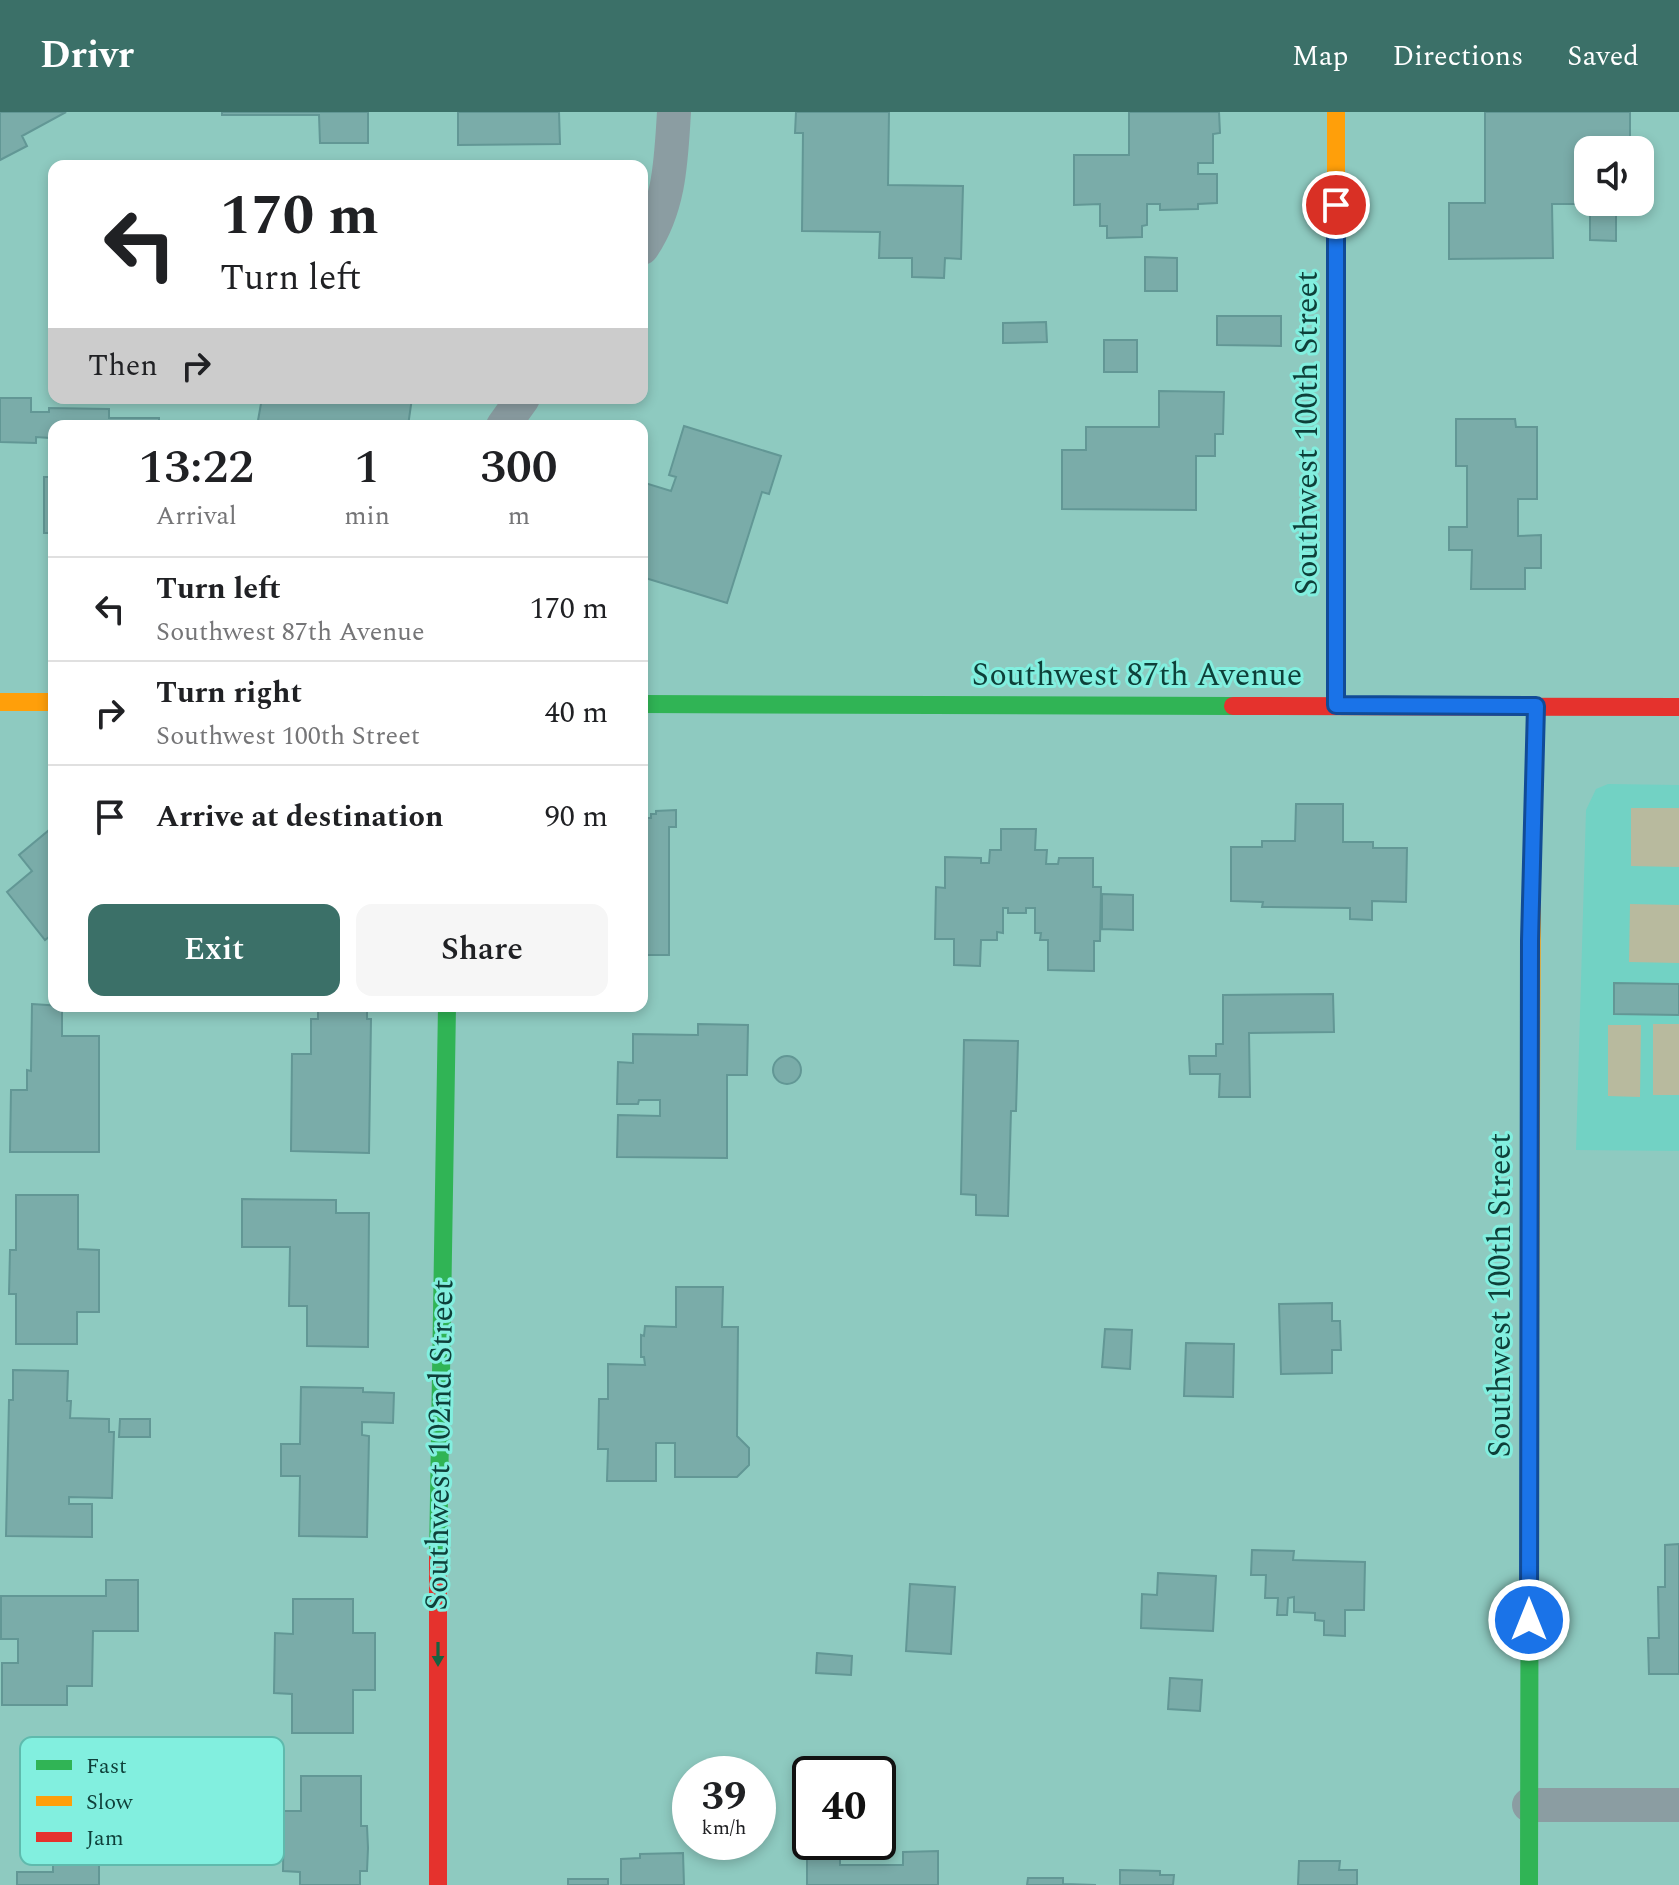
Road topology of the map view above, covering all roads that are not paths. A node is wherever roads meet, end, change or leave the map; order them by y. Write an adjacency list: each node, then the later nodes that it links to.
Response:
1 (674, 112): 3 (street)
2 (1336, 112): 7 (street, Southwest 100th Street)
3 (648, 238)
4 (0, 702): 5 (street)
5 (48, 702)
6 (648, 704): 7 (street, Southwest 87th Avenue)
7 (1336, 705): 8 (street, Southwest 87th Avenue)
8 (1536, 706): 9 (street, Southwest 87th Avenue); 11 (street, Southwest 100th Street)
9 (1679, 707)
10 (447, 1012): 13 (street, Southwest 102nd Street, one-way to 13)
11 (1529, 1805): 12 (street); 14 (street, Southwest 100th Street)
12 (1679, 1805)
13 (438, 1885)
14 (1529, 1885)

